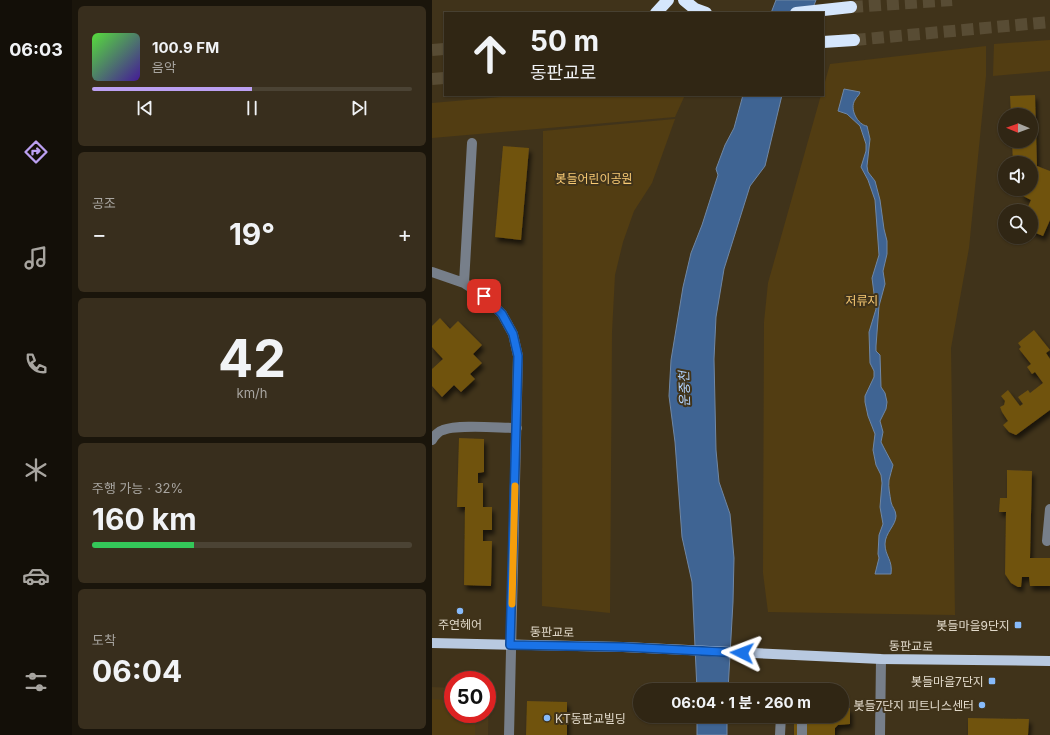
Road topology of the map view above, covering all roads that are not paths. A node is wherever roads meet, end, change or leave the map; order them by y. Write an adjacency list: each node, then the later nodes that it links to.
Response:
1 (668, 0): 5 (highway)
2 (684, 0): 4 (highway)
3 (852, 7): 6 (highway)
4 (700, 11)
5 (657, 12)
6 (804, 12)
7 (854, 40): 8 (highway)
8 (825, 42)
9 (472, 143): 11 (street)
10 (432, 272): 11 (street)
11 (464, 283): 12 (street)
12 (517, 428): 13 (street); 17 (street)
13 (432, 440)
14 (1050, 509): 15 (street)
15 (1047, 541)
16 (432, 643): 17 (main road, 동판교로)
17 (510, 645): 18 (main road, 동판교로); 22 (street)
18 (881, 658): 19 (main road, 동판교로); 25 (street)
19 (1050, 661)
20 (781, 723): 23 (street)
21 (802, 723): 24 (street)
22 (509, 735)
23 (780, 735)
24 (802, 735)
25 (880, 735)

